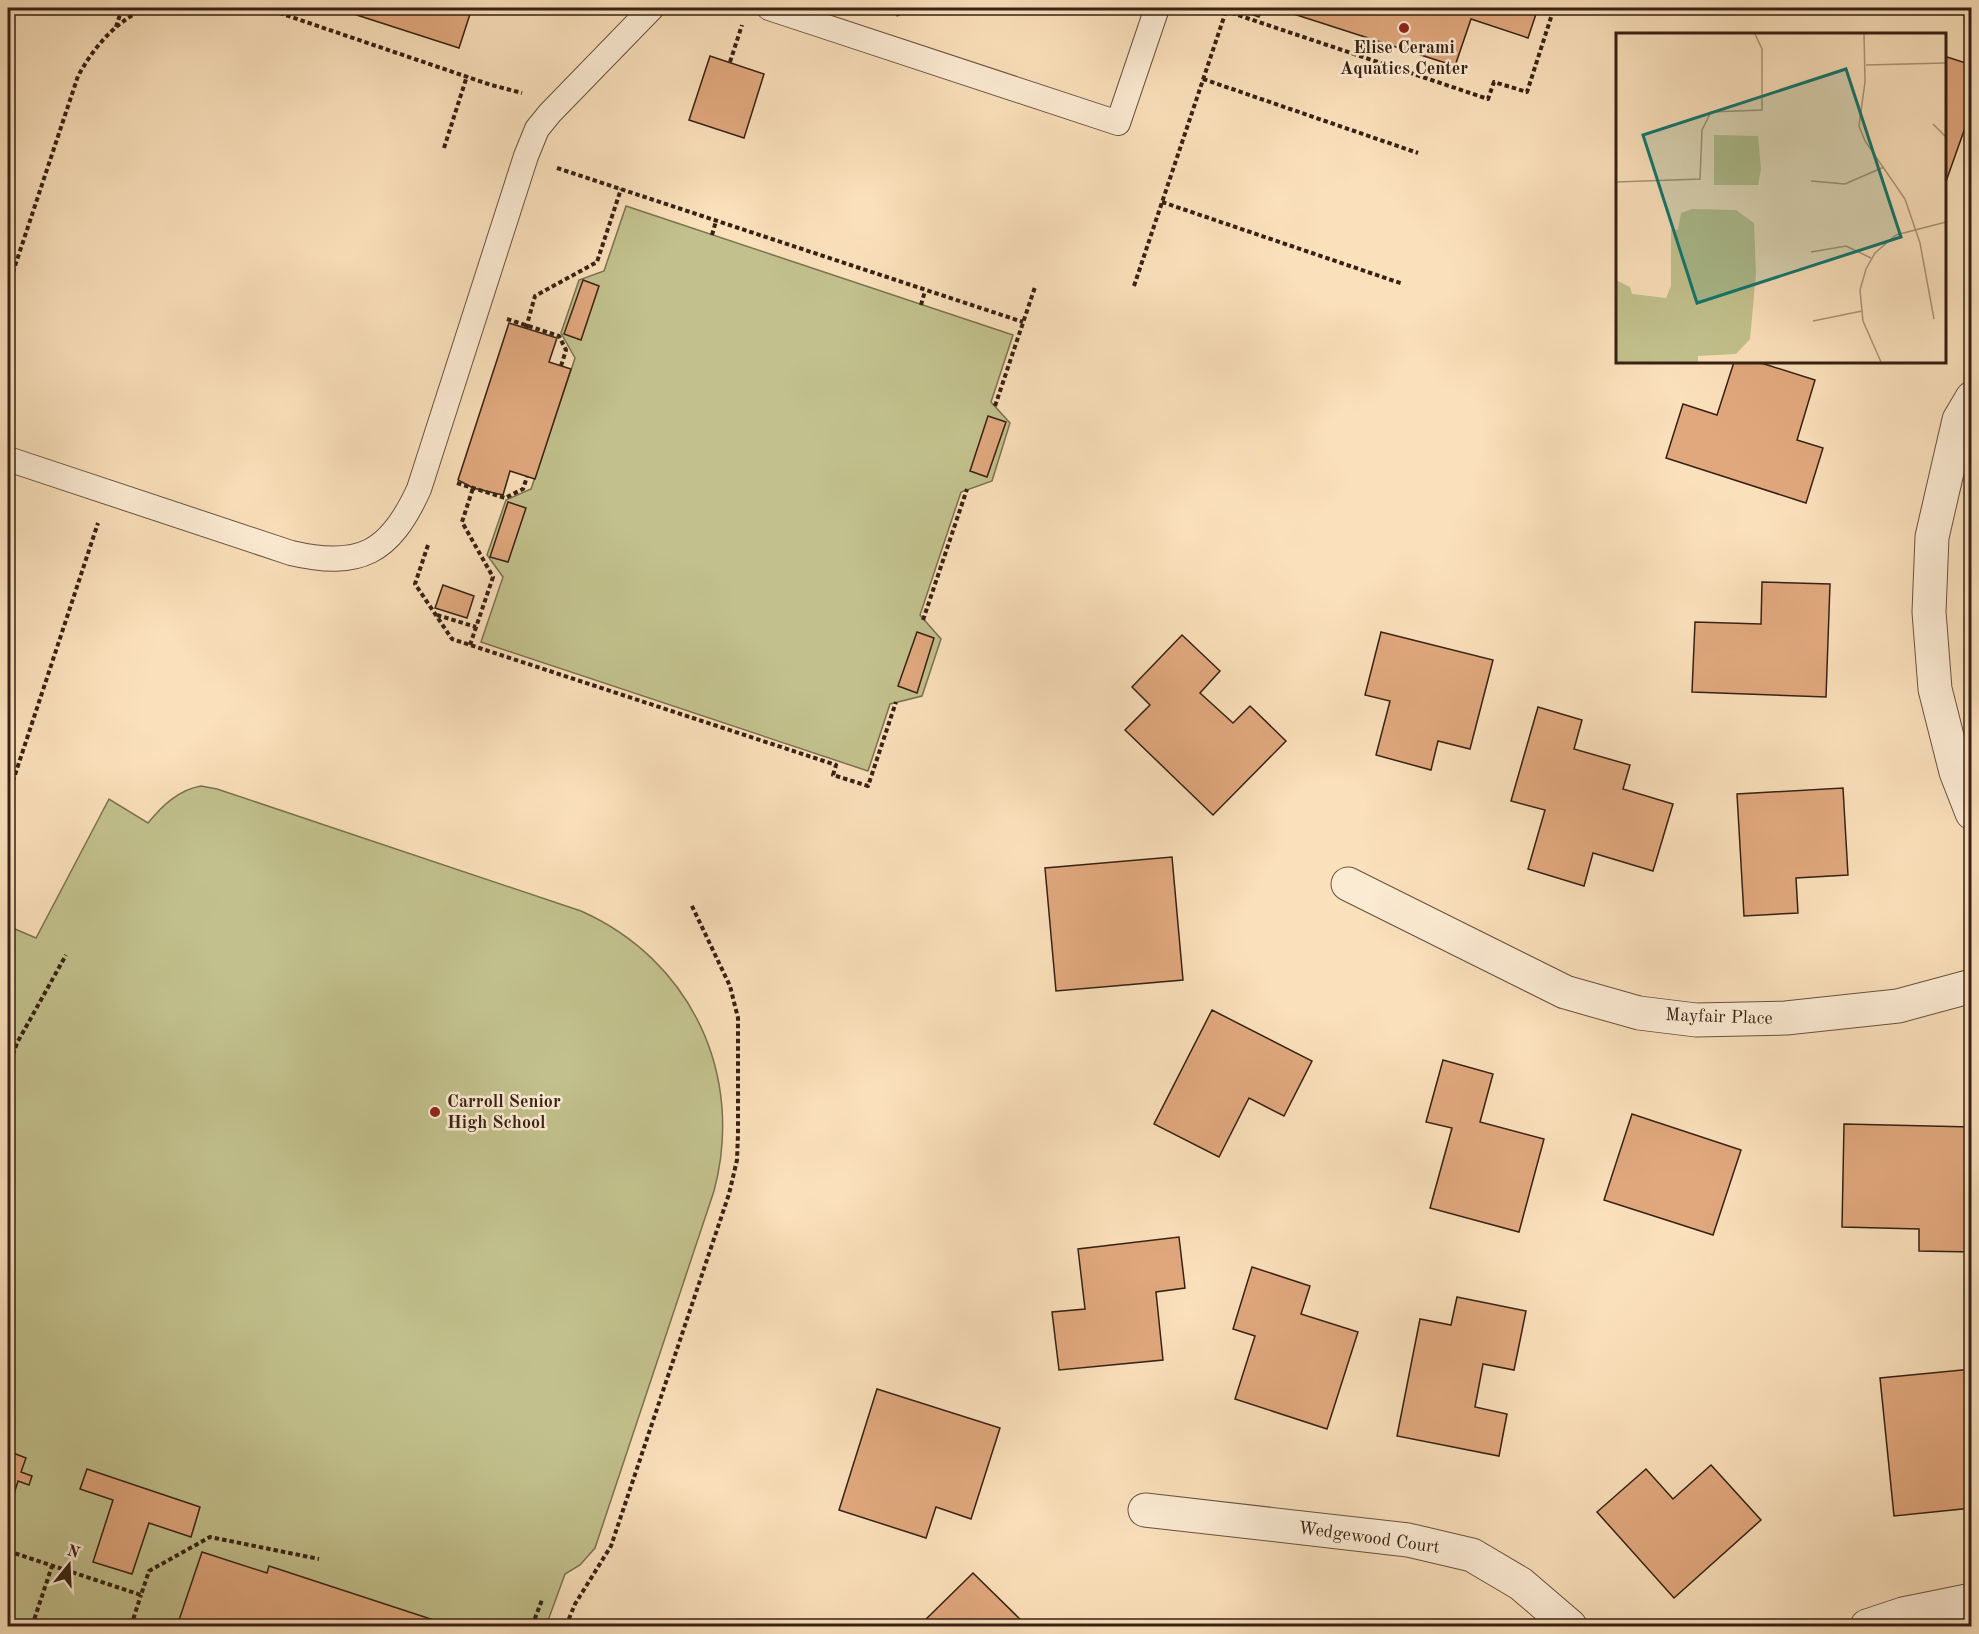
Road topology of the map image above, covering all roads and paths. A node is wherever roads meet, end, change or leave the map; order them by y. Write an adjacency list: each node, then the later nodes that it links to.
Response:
1 (122, 8): 13 (path)
2 (146, 8): 13 (path)
3 (266, 8): 15 (path)
4 (652, 8): 20 (lane)
5 (769, 8): 8 (lane)
6 (1047, 8): 7 (path)
7 (1055, 8)
8 (1157, 8)
9 (1217, 8): 11 (path)
10 (1554, 8): 11 (path)
11 (1226, 11): 16 (path)
12 (745, 18): 14 (path)
13 (116, 27): 26 (path)
14 (730, 62)
15 (468, 76): 17 (path); 18 (path)
16 (1203, 79): 19 (path); 22 (path)
17 (528, 93)
18 (444, 148)
19 (1418, 153)
20 (525, 158): 21 (path); 37 (lane)
21 (621, 189): 23 (path); 33 (path)
22 (1162, 202): 25 (path); 27 (path)
23 (716, 221): 24 (path); 29 (path)
24 (712, 235)
25 (1403, 284)
26 (8, 286)
27 (1134, 286)
28 (1035, 287): 32 (path)
29 (925, 291): 30 (path); 32 (path)
30 (921, 305)
31 (503, 318): 33 (path)
32 (1023, 322): 36 (path)
33 (526, 327): 34 (path)
34 (561, 366)
35 (1971, 398): 50 (street)
36 (995, 406)
37 (8, 459)
38 (527, 477): 40 (path)
39 (449, 480): 40 (path)
40 (473, 488): 46 (path)
41 (967, 489): 45 (path)
42 (98, 523): 49 (path)
43 (428, 543): 44 (path)
44 (435, 614): 46 (path); 47 (path)
45 (924, 620)
46 (476, 627): 47 (path)
47 (470, 645): 48 (path)
48 (896, 702)
49 (8, 796)
50 (1971, 813)
51 (1348, 885): 54 (street, Mayfair Place)
52 (691, 904): 66 (path)
53 (66, 955): 55 (path)
54 (1971, 986)
55 (8, 1069)
56 (1145, 1510): 67 (street, Wedgewood Court)
57 (8, 1551): 59 (path)
58 (319, 1559): 60 (path)
59 (52, 1566): 60 (path); 63 (path)
60 (141, 1596): 64 (path)
61 (542, 1600): 65 (path)
62 (1971, 1600): 68 (street)
63 (32, 1626)
64 (131, 1626)
65 (532, 1626)
66 (566, 1626)
67 (1570, 1626)
68 (1867, 1626)

